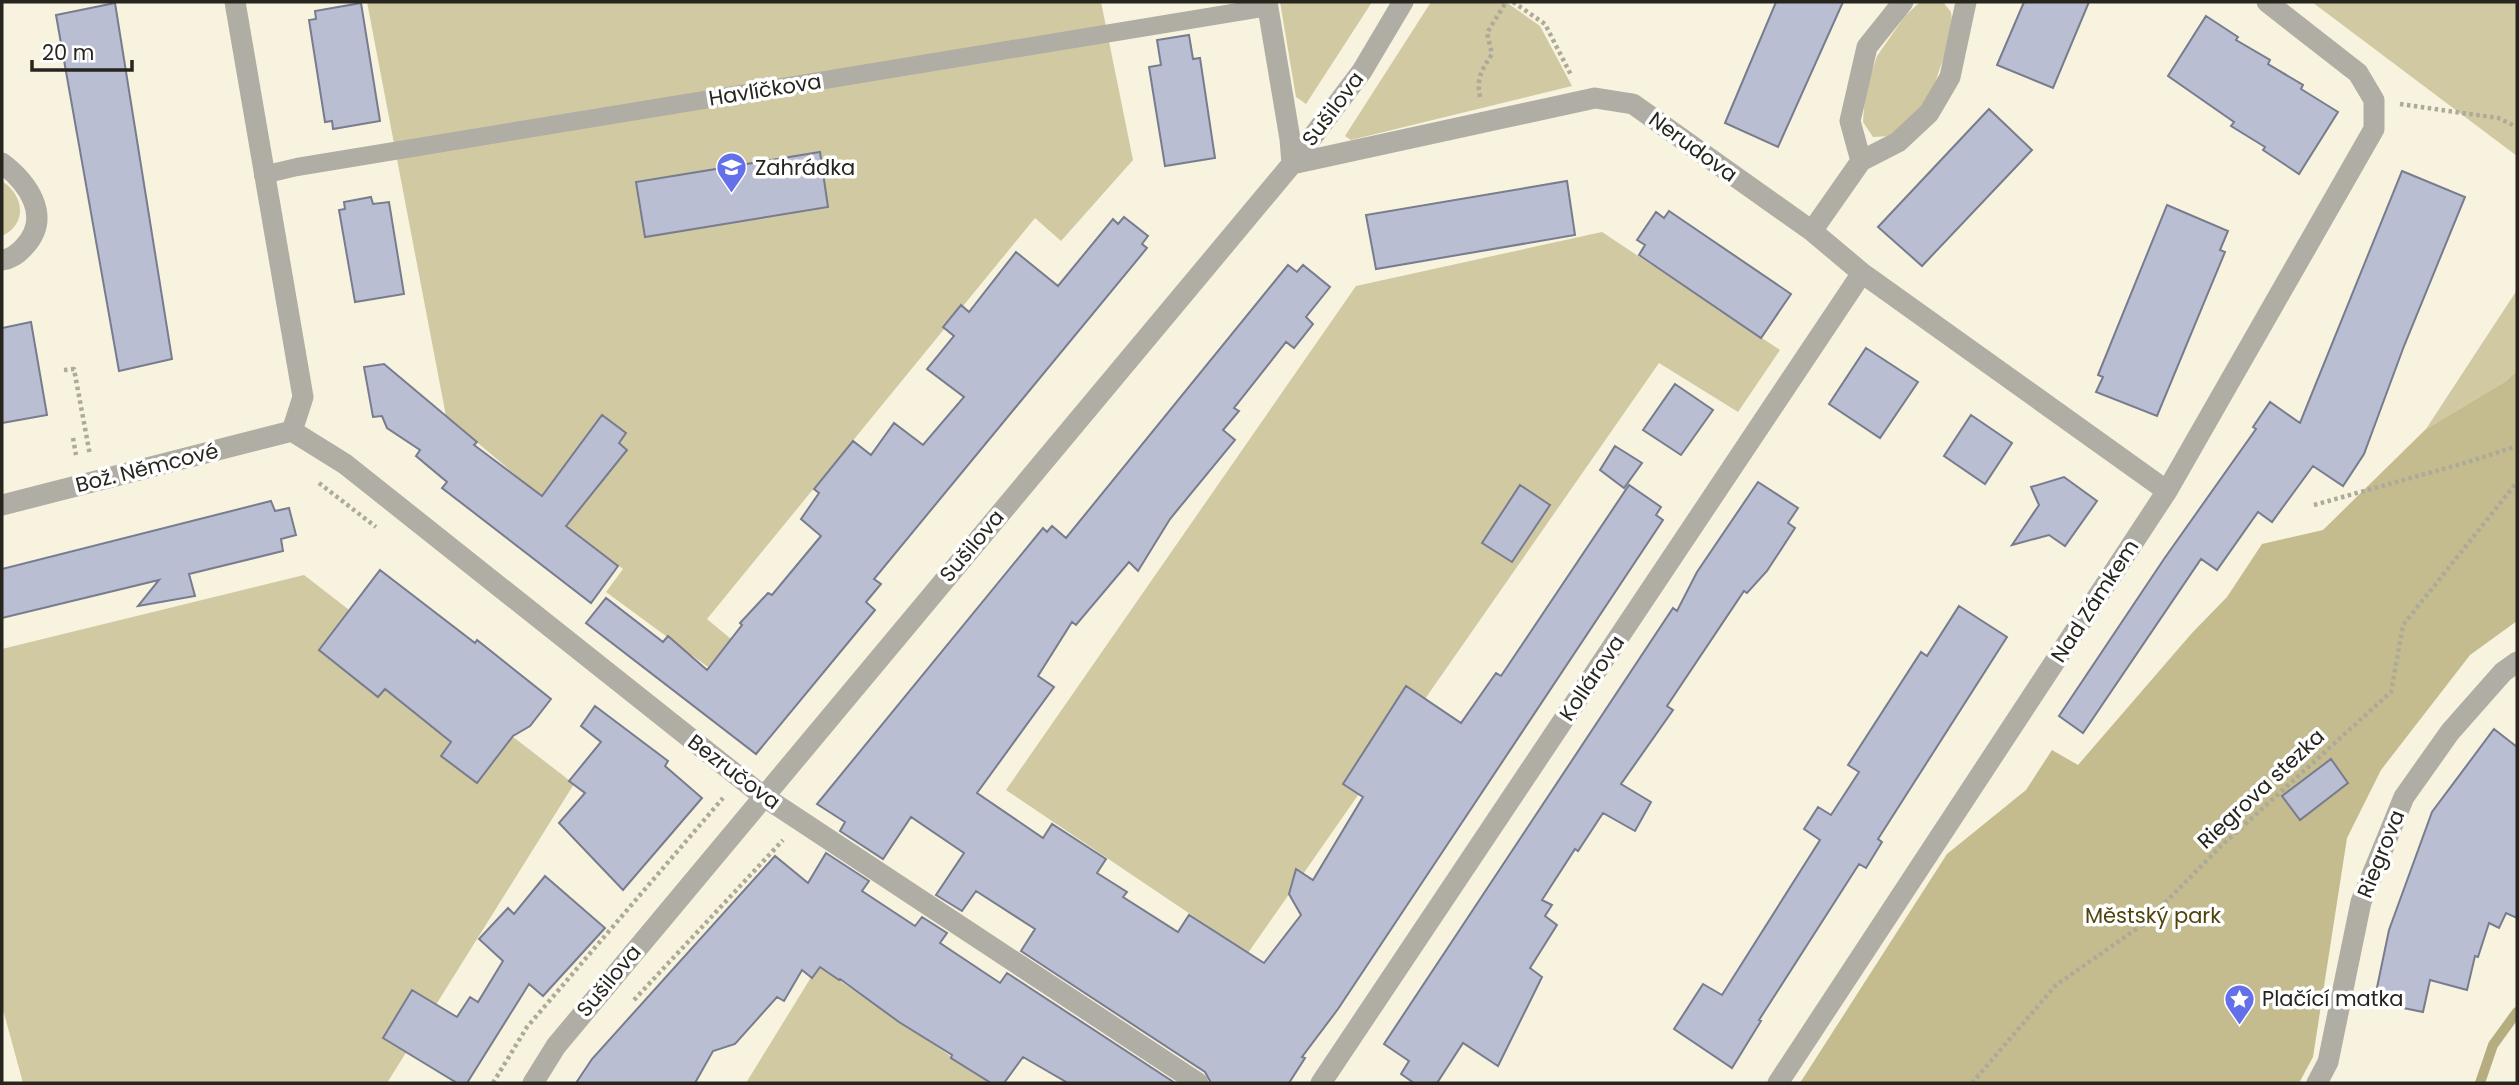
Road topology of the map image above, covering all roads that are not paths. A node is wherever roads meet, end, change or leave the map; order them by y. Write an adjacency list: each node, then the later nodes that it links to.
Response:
1 (235, 2): 10 (street)
2 (1403, 2): 9 (street, Sušilova)
3 (1903, 2): 7 (street)
4 (1966, 2): 7 (street)
5 (2267, 2): 15 (street, Nad Zámkem)
6 (1268, 5): 9 (street); 10 (lane, Havlíčkova)
7 (1861, 161): 11 (street)
8 (2, 163): 12 (street)
9 (1292, 164): 11 (street, Nerudova); 18 (street, Sušilova)
10 (263, 175): 14 (street)
11 (1811, 231): 13 (street, Nerudova)
12 (2, 260)
13 (1862, 273): 15 (street, Nerudova); 21 (street, Kollárova)
14 (292, 431): 16 (street, Bož. Němcové); 18 (street, Bezručova)
15 (2167, 491): 22 (street, Nad Zámkem)
16 (2, 505)
17 (2517, 662): 23 (street, Riegrova)
18 (763, 796): 19 (street, Sušilova); 20 (street, Bezručova)
19 (533, 1083)
20 (1198, 1083)
21 (1321, 1083)
22 (1778, 1083)
23 (2318, 1083)

